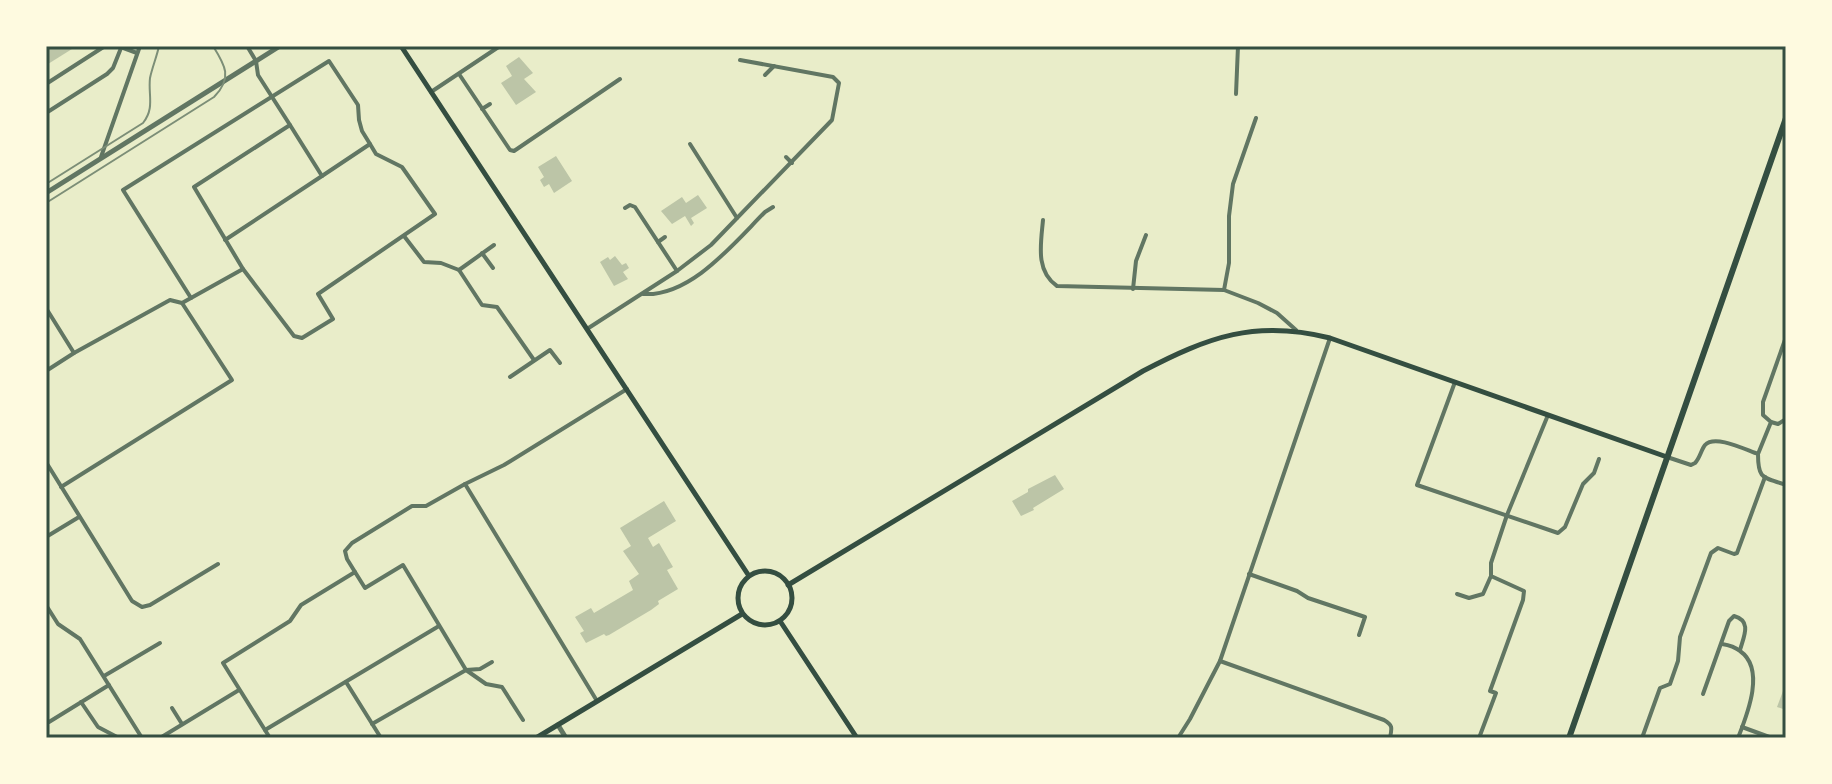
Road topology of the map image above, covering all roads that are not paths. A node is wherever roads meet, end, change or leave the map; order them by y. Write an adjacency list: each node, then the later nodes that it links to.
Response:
1 (105, 46): 18 (street)
2 (140, 46): 9 (street)
3 (247, 46): 12 (street)
4 (280, 46): 12 (street)
5 (401, 46): 19 (main road)
6 (500, 46): 13 (street)
7 (1238, 46): 20 (street)
8 (120, 47): 9 (street); 24 (street)
9 (137, 53): 33 (street)
10 (473, 55): 13 (street)
11 (740, 60): 14 (street)
12 (256, 61): 21 (street); 33 (street)
13 (477, 62): 15 (street)
14 (774, 66): 16 (street); 34 (street)
15 (459, 74): 19 (street); 23 (street)
16 (765, 75)
17 (620, 79): 30 (street)
18 (46, 84)
19 (431, 92): 58 (main road)
20 (1236, 94)
21 (272, 97): 27 (street); 28 (street); 55 (street)
22 (490, 104): 23 (street)
23 (482, 109): 30 (street)
24 (46, 113)
25 (1256, 118): 53 (street)
26 (1786, 118): 73 (main road)
27 (290, 125): 35 (street); 44 (street)
28 (370, 144): 35 (street); 42 (street)
29 (690, 144): 39 (street)
30 (520, 149): 31 (street)
31 (523, 155)
32 (786, 157): 34 (street)
33 (101, 158): 36 (street)
34 (792, 163): 39 (street)
35 (322, 176): 44 (street)
36 (46, 193)
37 (773, 207): 54 (street)
38 (625, 208): 45 (street)
39 (737, 218): 51 (street)
40 (1043, 220): 52 (street)
41 (1146, 235): 52 (street)
42 (404, 236): 49 (street); 50 (street)
43 (665, 237): 45 (street)
44 (225, 240): 49 (street)
45 (658, 242): 51 (street)
46 (494, 245): 47 (street)
47 (482, 253): 48 (street); 50 (street)
48 (493, 268)
49 (243, 269): 55 (street)
50 (459, 270): 63 (street)
51 (677, 271): 54 (street)
52 (1133, 289): 53 (street)
53 (1224, 290): 59 (street)
54 (640, 294): 58 (street)
55 (191, 298): 56 (street)
56 (182, 303): 62 (street); 79 (street)
57 (46, 308): 62 (street)
58 (587, 329): 68 (main road)
59 (1296, 330): 61 (main road); 88 (main road)
60 (1786, 337): 71 (street)
61 (1330, 338): 67 (main road); 85 (street)
62 (74, 353): 65 (street)
63 (534, 360): 64 (street); 66 (street)
64 (560, 363)
65 (46, 371)
66 (510, 377)
67 (1455, 382): 69 (main road); 80 (street)
68 (627, 389): 77 (street); 86 (main road)
69 (1548, 415): 73 (main road); 80 (street)
70 (1786, 419): 71 (street)
71 (1771, 422): 72 (street)
72 (1758, 454): 73 (street); 76 (street)
73 (1667, 457): 127 (main road)
74 (1599, 459): 80 (street)
75 (46, 462): 79 (street)
76 (1765, 477): 78 (street); 128 (street)
77 (465, 484): 84 (street); 106 (street)
78 (1786, 485)
79 (61, 487): 81 (street)
80 (1507, 515): 87 (street)
81 (79, 517): 82 (street); 83 (street)
82 (46, 537)
83 (218, 564)
84 (355, 572): 93 (street); 104 (street)
85 (1249, 574): 94 (street); 98 (street)
86 (749, 576): 88 (main road); 91 (main road)
87 (1491, 576): 89 (street); 126 (street)
88 (788, 585): 92 (main road)
89 (1457, 594)
90 (46, 605): 101 (street)
91 (742, 614): 92 (main road); 106 (main road)
92 (780, 621): 123 (main road)
93 (439, 626): 100 (street); 102 (street)
94 (1359, 635)
95 (160, 643): 101 (street)
96 (1721, 644): 97 (street); 97 (street); 105 (street)
97 (1740, 650): 114 (street)
98 (1220, 661): 124 (street); 125 (street)
99 (492, 662): 100 (street)
100 (466, 670): 109 (street); 112 (street)
101 (104, 676): 103 (street)
102 (346, 682): 112 (street); 115 (street)
103 (109, 685): 107 (street); 117 (street)
104 (239, 690): 111 (street); 115 (street)
105 (1703, 694)
106 (597, 701): 113 (main road)
107 (81, 702): 110 (street); 116 (street)
108 (172, 708): 111 (street)
109 (523, 720)
110 (49, 722)
111 (182, 724): 118 (street)
112 (372, 724): 120 (street)
113 (558, 725): 121 (main road); 122 (street)
114 (1742, 727): 129 (street); 130 (street)
115 (265, 730): 119 (street)
116 (119, 738)
117 (142, 738)
118 (160, 738)
119 (270, 738)
120 (381, 738)
121 (536, 738)
122 (566, 738)
123 (857, 738)
124 (1178, 738)
125 (1390, 738)
126 (1479, 738)
127 (1569, 738)
128 (1642, 738)
129 (1738, 738)
130 (1772, 738)

